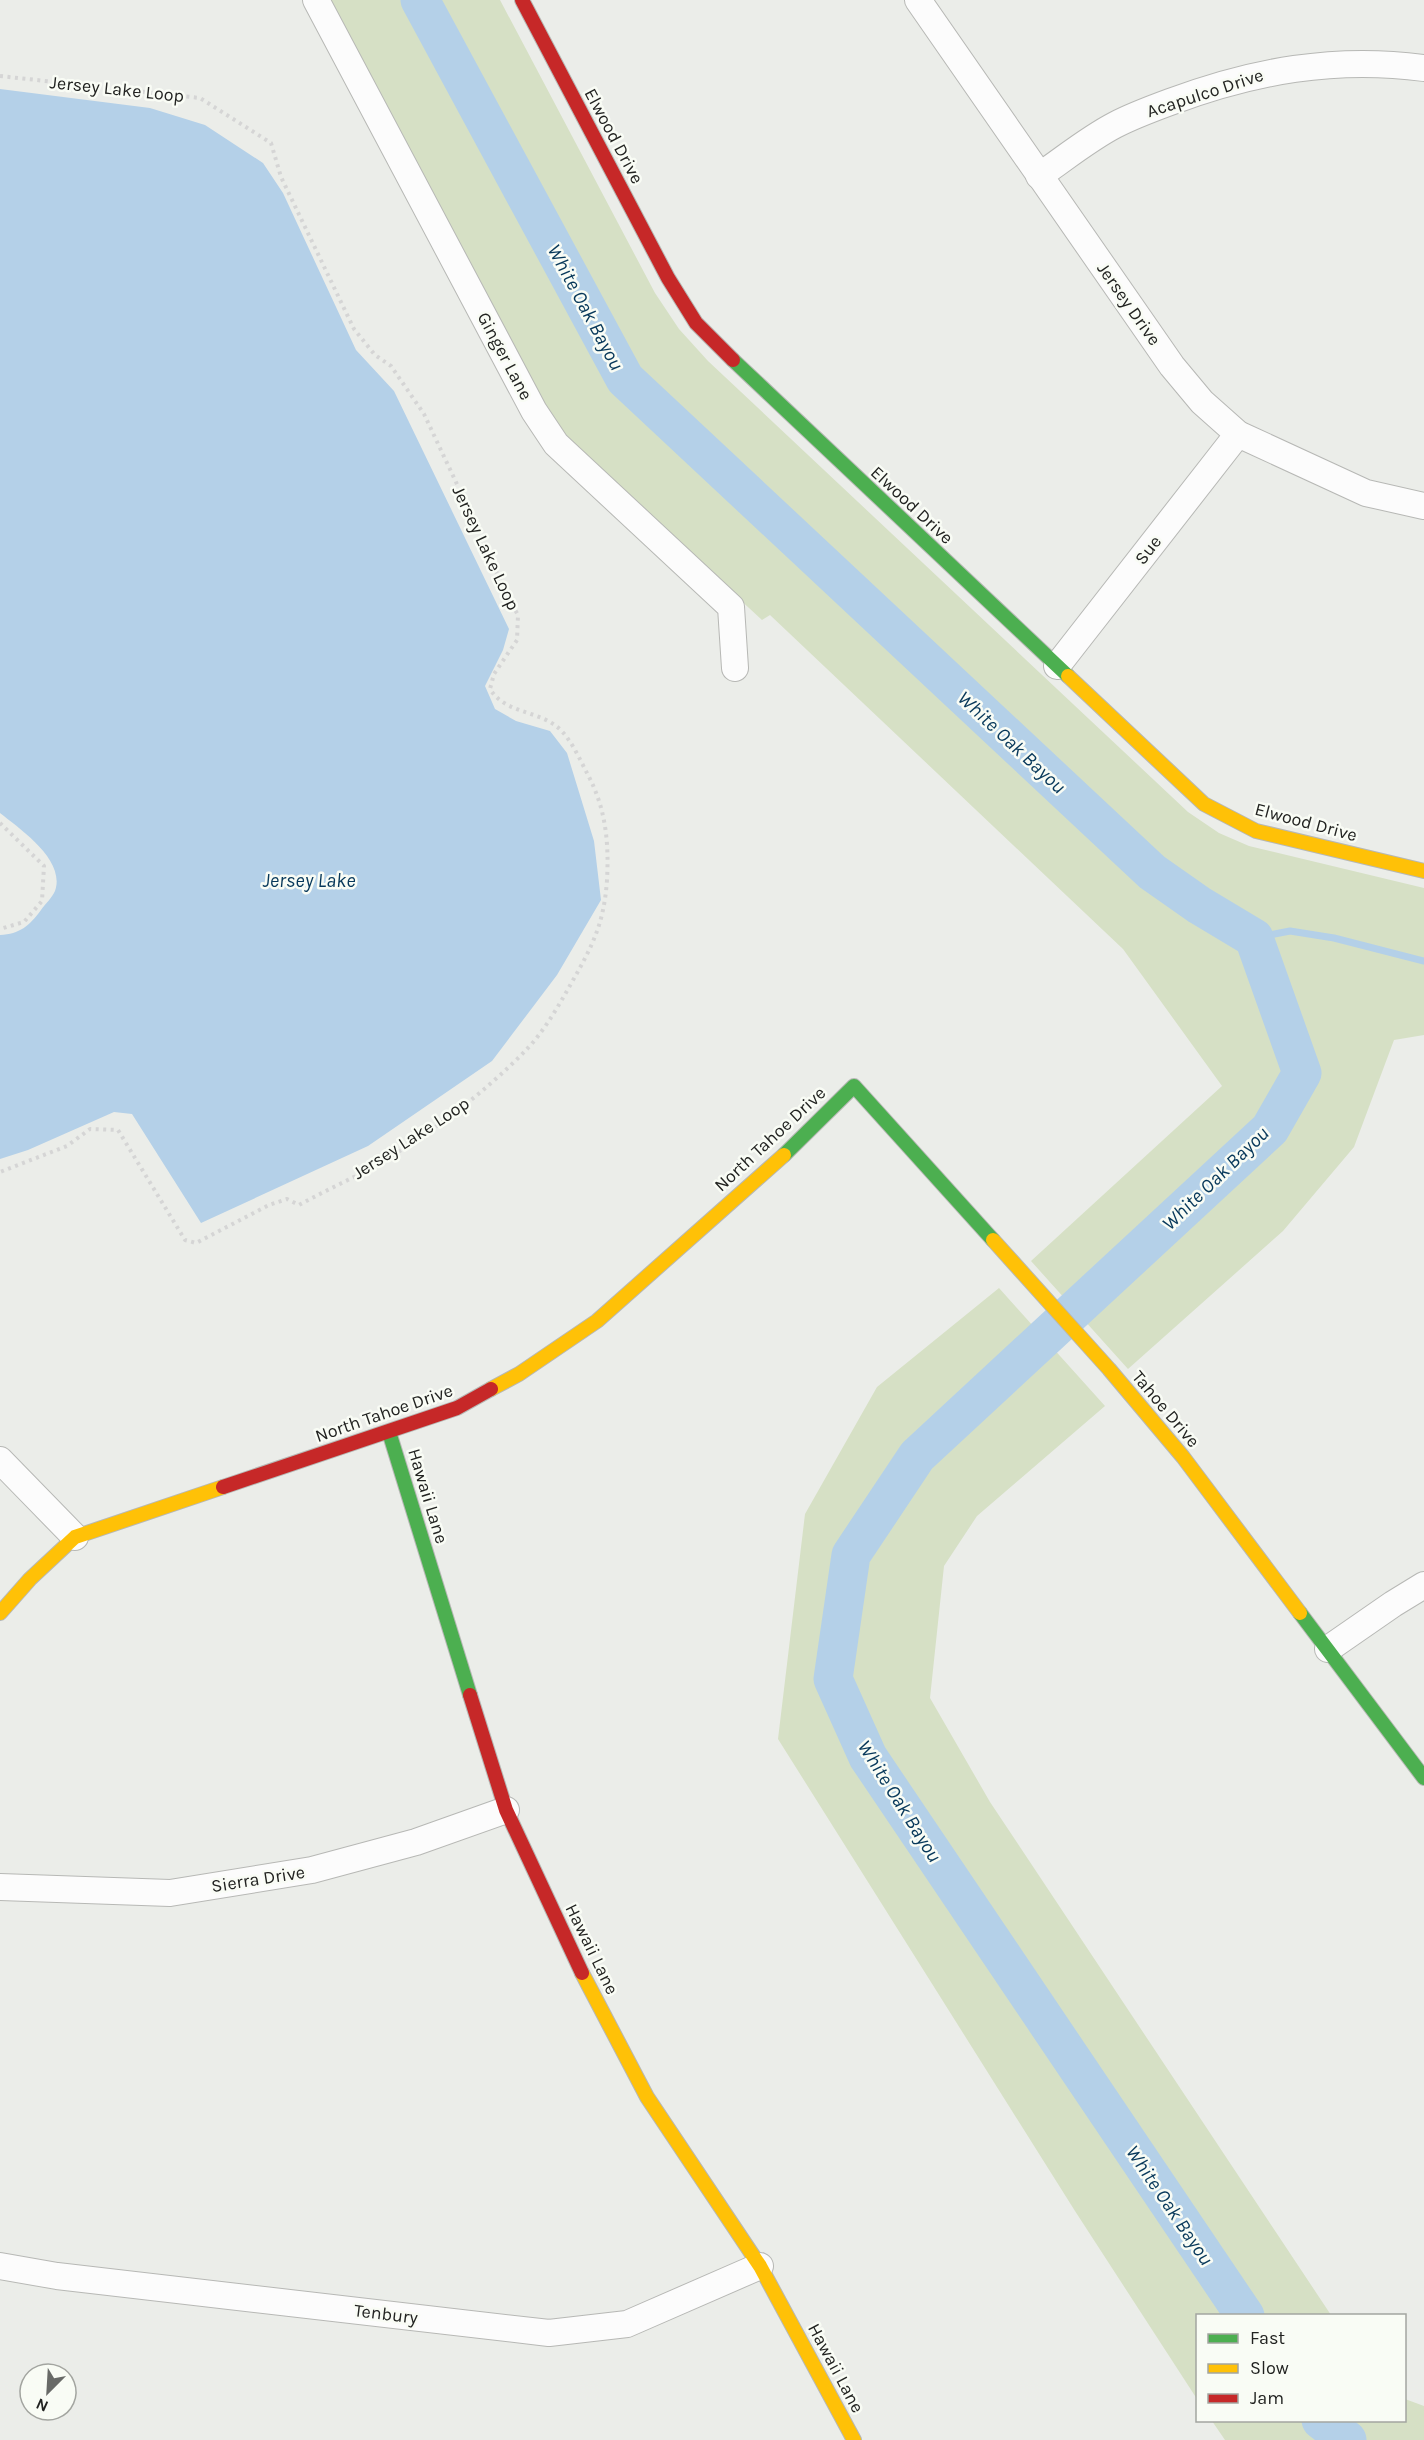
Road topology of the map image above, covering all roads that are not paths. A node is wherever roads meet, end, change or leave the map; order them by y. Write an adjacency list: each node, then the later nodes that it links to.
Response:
1 (316, 0): 9 (street, Ginger Lane)
2 (522, 0): 8 (street, Elwood Drive)
3 (918, 0): 5 (street, Jersey Drive)
4 (1424, 68): 5 (street, Acapulco Drive)
5 (1039, 176): 6 (street, Jersey Drive)
6 (1238, 434): 7 (street, Jersey Drive); 8 (street, Sue)
7 (1424, 506)
8 (1057, 666): 10 (street, Elwood Drive)
9 (735, 668)
10 (1424, 871)
11 (854, 1086): 12 (street, North Tahoe Drive); 17 (street, Tahoe Drive)
12 (389, 1432): 14 (street, North Tahoe Drive); 19 (street, Hawaii Lane)
13 (0, 1460): 14 (street)
14 (75, 1537): 16 (street, North Tahoe Drive)
15 (1424, 1585): 17 (street)
16 (0, 1613)
17 (1328, 1649): 18 (street, Tahoe Drive)
18 (1424, 1778)
19 (506, 1810): 20 (street, Sierra Drive); 22 (street, Hawaii Lane)
20 (0, 1887)
21 (0, 2266): 22 (street, Tenbury)
22 (760, 2266): 23 (street, Hawaii Lane)
23 (854, 2440)

